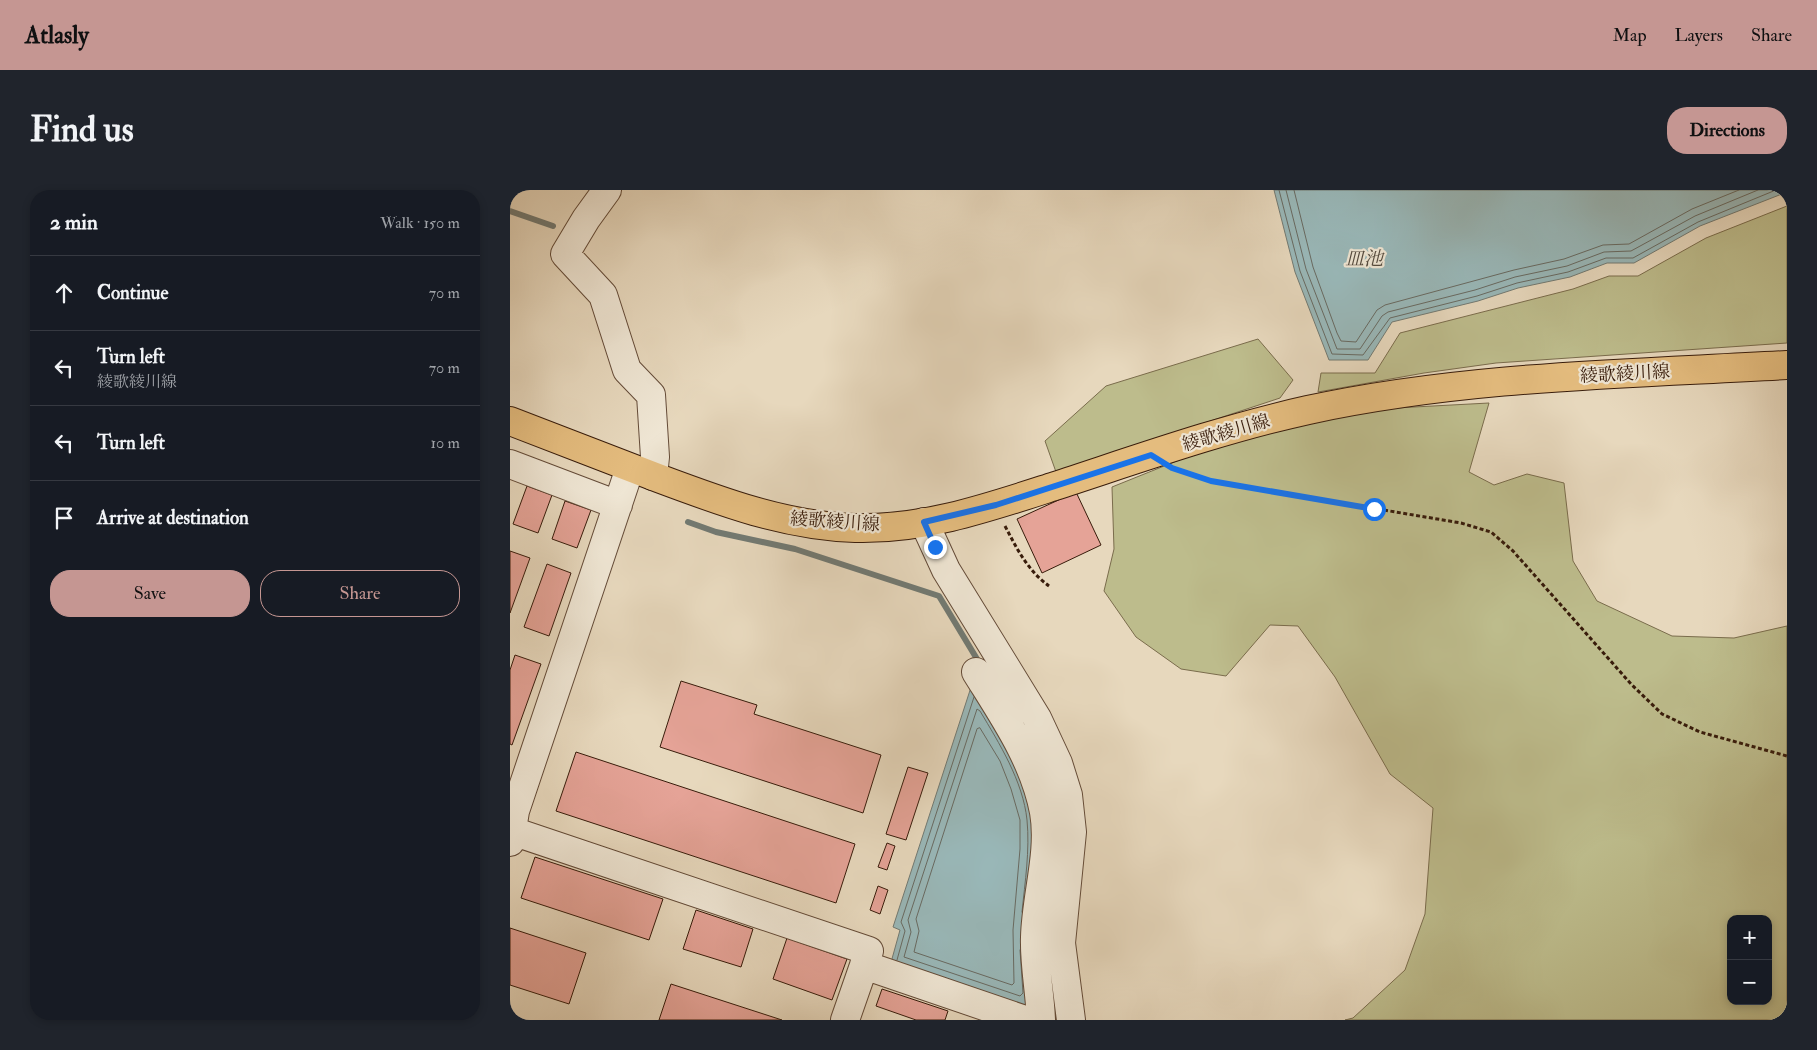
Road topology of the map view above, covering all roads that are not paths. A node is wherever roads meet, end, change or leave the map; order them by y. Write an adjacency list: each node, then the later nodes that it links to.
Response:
1 (607, 190): 5 (street)
2 (1787, 365): 7 (main road, 綾歌綾川線)
3 (510, 421): 5 (main road, 綾歌綾川線)
4 (510, 464): 6 (street)
5 (642, 472): 6 (street); 7 (main road, 綾歌綾川線)
6 (618, 506): 9 (street)
7 (924, 522): 14 (street)
8 (976, 672): 13 (street)
9 (512, 823): 10 (street)
10 (864, 965): 11 (street); 12 (street)
11 (845, 1020)
12 (1025, 1020)
13 (1041, 1020)
14 (1070, 1020)

